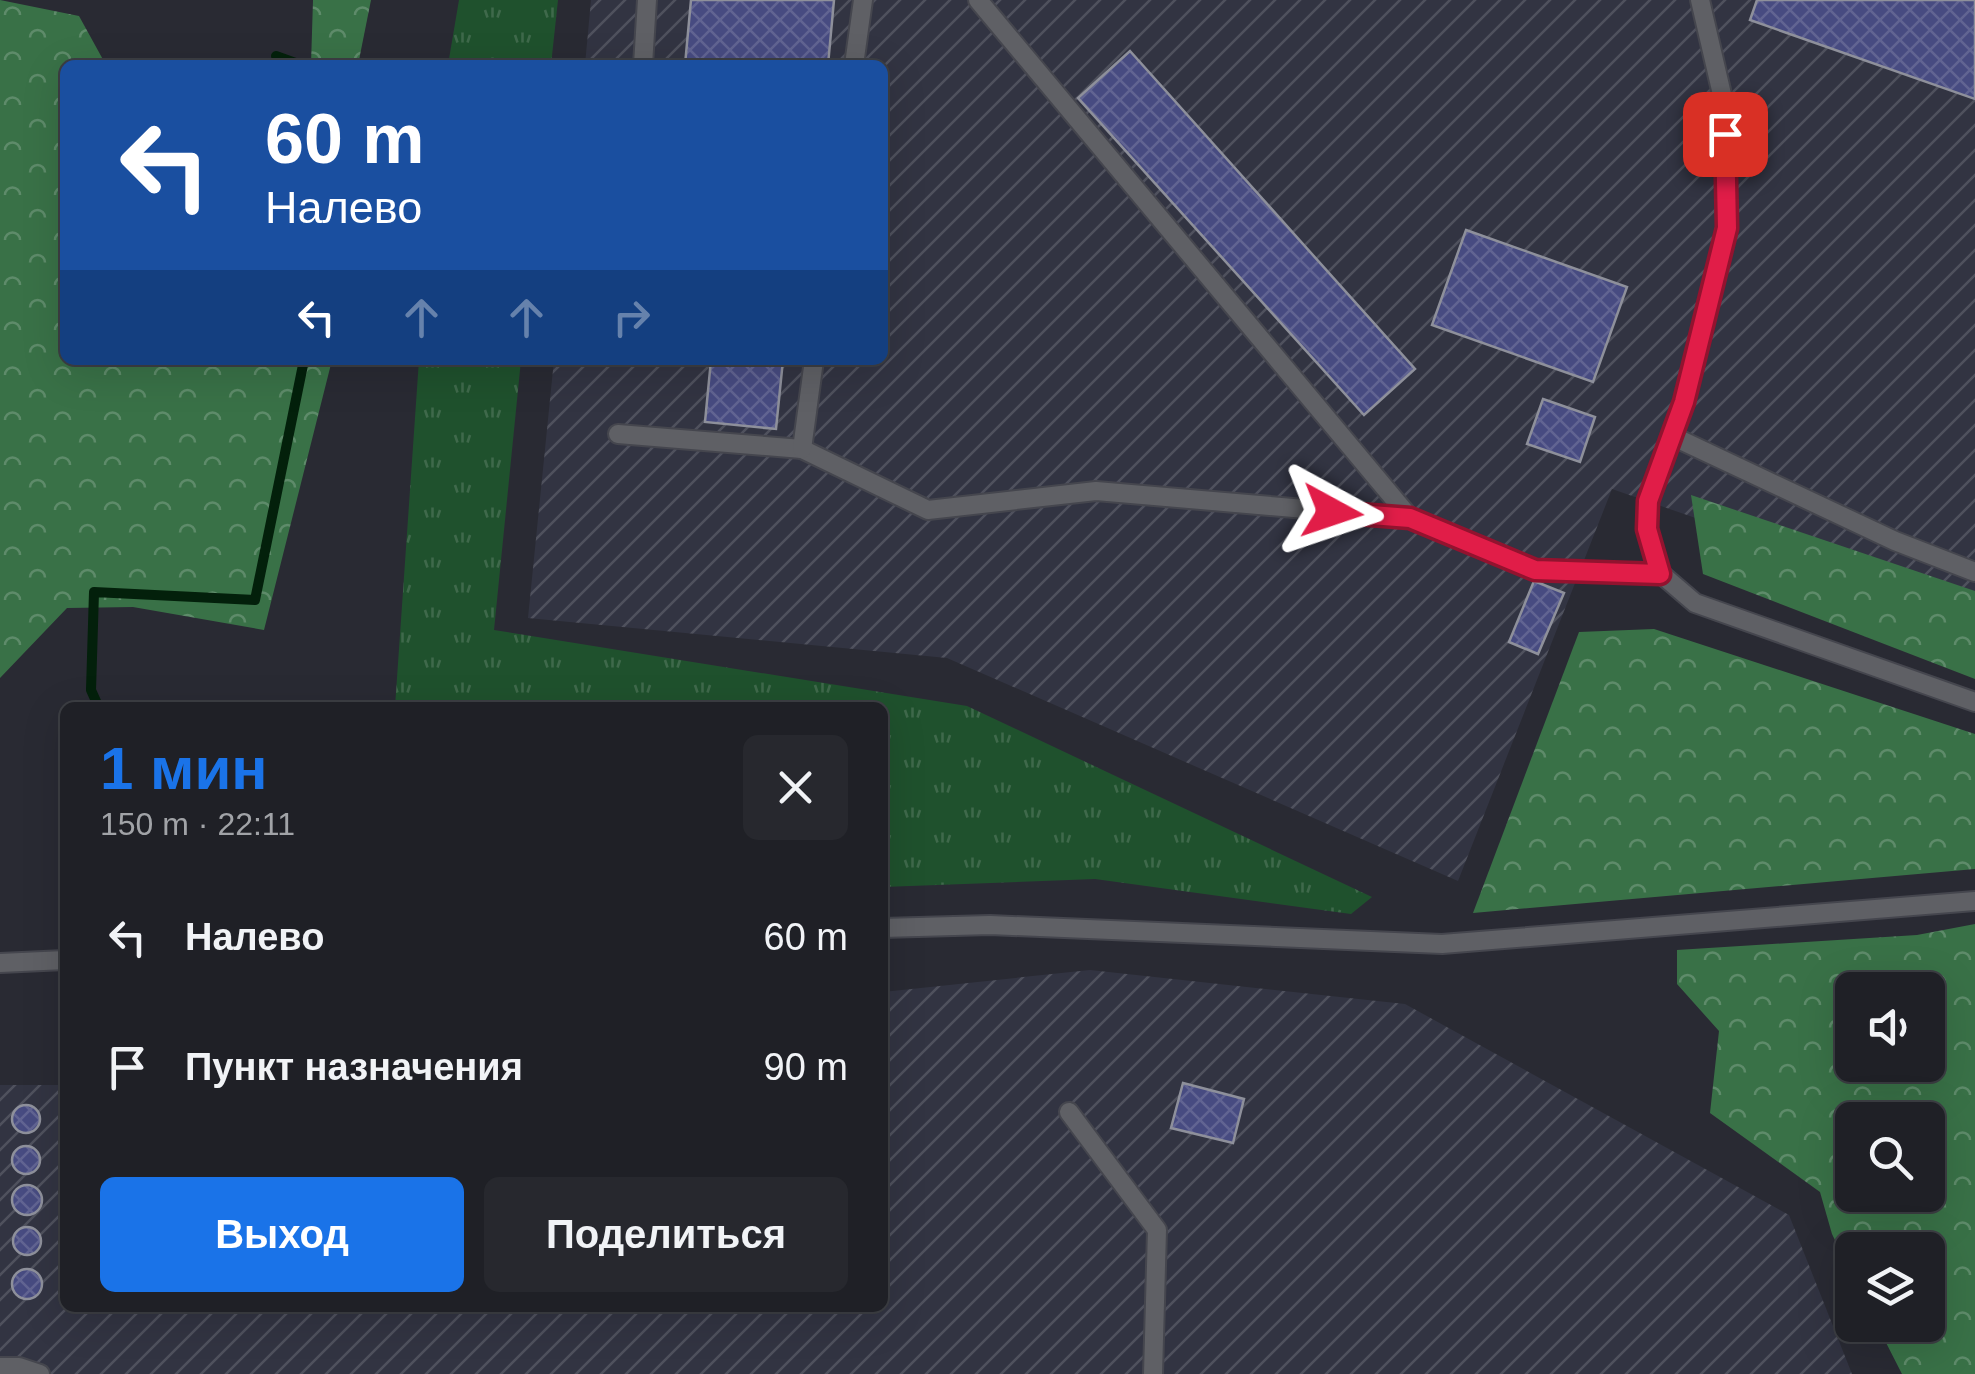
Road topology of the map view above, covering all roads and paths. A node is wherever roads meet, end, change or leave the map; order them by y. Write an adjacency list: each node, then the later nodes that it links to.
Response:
1 (647, 0): 5 (lane)
2 (863, 0): 6 (lane)
3 (978, 0): 11 (lane)
4 (1700, 0): 9 (lane)
5 (643, 60)
6 (855, 60)
7 (813, 365): 10 (lane)
8 (618, 434): 10 (lane)
9 (1672, 436): 12 (lane); 13 (lane)
10 (802, 449): 11 (lane)
11 (1410, 518): 13 (lane)
12 (1975, 572)
13 (1660, 574): 14 (lane)
14 (1975, 702)
15 (1975, 901): 16 (lane)
16 (888, 928)
17 (60, 960): 18 (lane)
18 (0, 963)
19 (1069, 1112): 22 (lane)
20 (0, 1368): 21 (lane)
21 (40, 1374)
22 (1154, 1374)

